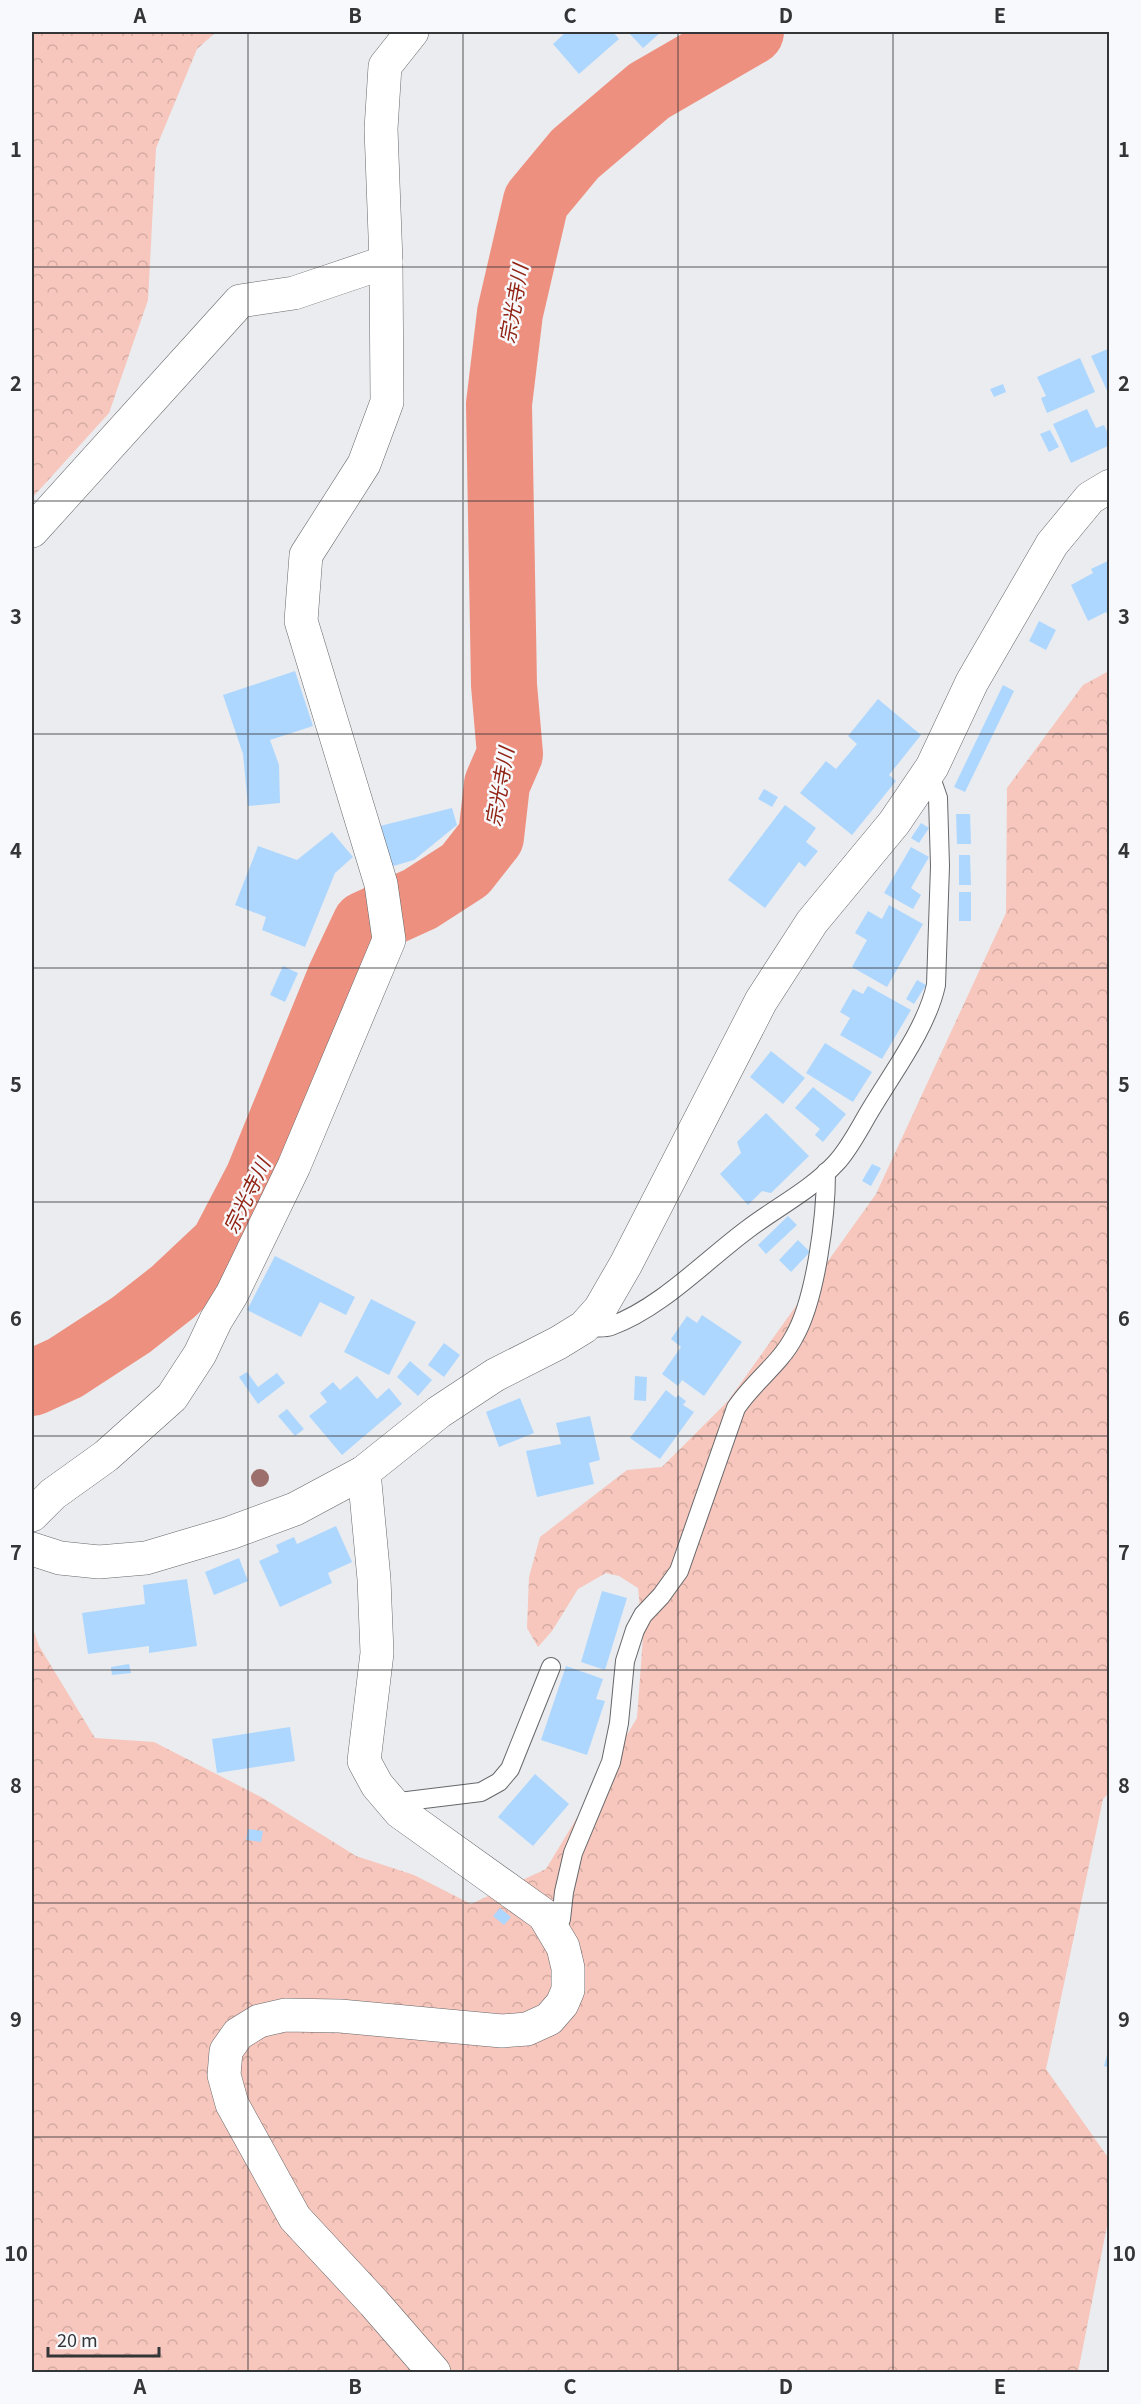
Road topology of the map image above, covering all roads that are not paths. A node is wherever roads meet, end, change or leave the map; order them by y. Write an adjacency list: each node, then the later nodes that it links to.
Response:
1 (412, 32): 2 (street)
2 (386, 262): 4 (street); 9 (street)
3 (1110, 486): 5 (street)
4 (32, 531)
5 (929, 771): 6 (lane); 7 (street)
6 (826, 1172): 7 (lane); 13 (lane)
7 (584, 1327): 8 (street)
8 (364, 1472): 10 (street); 12 (street)
9 (32, 1515)
10 (32, 1549)
11 (551, 1667): 12 (lane)
12 (391, 1803): 13 (street)
13 (555, 1932): 14 (street)
14 (434, 2373)

